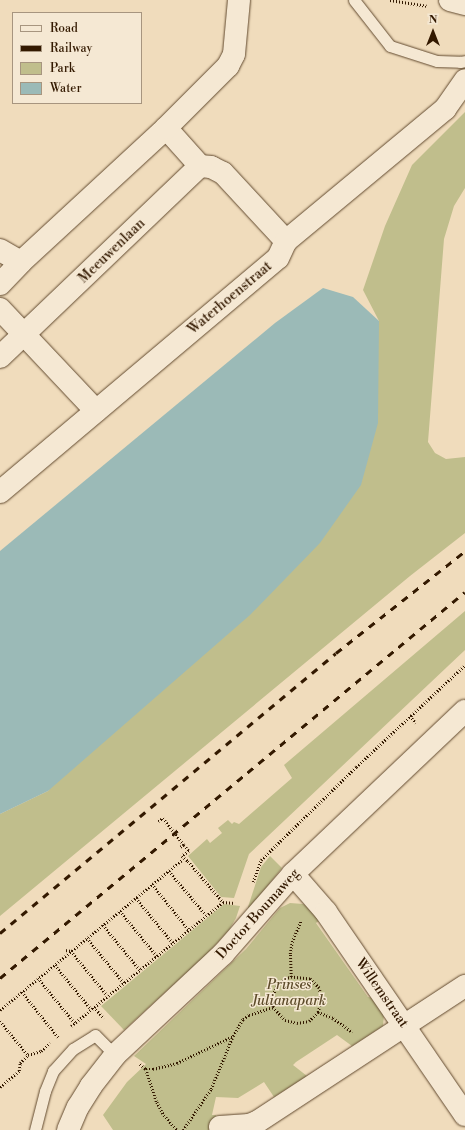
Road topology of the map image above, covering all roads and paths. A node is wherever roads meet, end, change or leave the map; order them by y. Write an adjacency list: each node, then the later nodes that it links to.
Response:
1 (239, 0): 7 (street)
2 (354, 0): 5 (lane)
3 (450, 0): 4 (street)
4 (465, 4)
5 (465, 61)
6 (465, 80): 9 (street, Waterhoenstraat)
7 (166, 128): 8 (street); 11 (street)
8 (200, 166): 9 (street); 14 (street, Meeuwenlaan)
9 (286, 240): 16 (street, Waterhoenstraat)
10 (0, 250): 11 (street)
11 (21, 262): 12 (street)
12 (0, 284)
13 (0, 309): 14 (street)
14 (24, 335): 15 (street, Meeuwenlaan); 16 (street)
15 (0, 357)
16 (96, 411): 17 (street, Waterhoenstraat)
17 (0, 492)
18 (465, 665): 25 (path, Doctor Boumaweg)
19 (465, 711): 23 (street, Doctor Boumaweg)
20 (158, 821): 21 (path)
21 (183, 859): 22 (path); 28 (path)
22 (169, 871): 24 (path); 31 (path)
23 (293, 874): 27 (street, Willemstraat); 60 (street, Doctor Boumaweg)
24 (152, 884): 26 (path); 33 (path)
25 (252, 885)
26 (136, 898): 30 (path); 35 (path)
27 (317, 900): 41 (path); 54 (street, Willemstraat)
28 (222, 902): 29 (path); 31 (path)
29 (240, 905)
30 (120, 911): 32 (path); 38 (path)
31 (206, 916): 33 (path)
32 (103, 925): 34 (path); 40 (path)
33 (189, 930): 35 (path)
34 (87, 938): 37 (path); 43 (path)
35 (173, 943): 38 (path)
36 (66, 950): 37 (path)
37 (71, 951): 39 (path); 46 (path)
38 (156, 956): 40 (path)
39 (55, 965): 42 (path); 50 (path)
40 (140, 970): 43 (path)
41 (291, 977): 47 (path); 51 (path)
42 (38, 978): 45 (path); 53 (path)
43 (124, 983): 46 (path)
44 (465, 986): 54 (street)
45 (22, 992): 49 (path); 56 (path)
46 (107, 995): 48 (path)
47 (273, 1006): 51 (path); 55 (path)
48 (94, 1007)
49 (0, 1010)
50 (91, 1010)
51 (318, 1012): 57 (path)
52 (0, 1021): 59 (path)
53 (75, 1023)
54 (404, 1026): 57 (street); 64 (street, Willemstraat)
55 (233, 1036): 62 (path); 69 (path)
56 (58, 1037)
57 (369, 1048): 65 (street)
58 (41, 1051): 59 (path)
59 (28, 1055): 63 (path)
60 (115, 1055): 66 (lane); 67 (street, Doctor Boumaweg)
61 (136, 1061): 62 (path)
62 (146, 1069): 68 (path)
63 (0, 1087)
64 (465, 1115)
65 (220, 1127)
66 (35, 1130)
67 (68, 1130)
68 (177, 1130)
69 (183, 1130)

